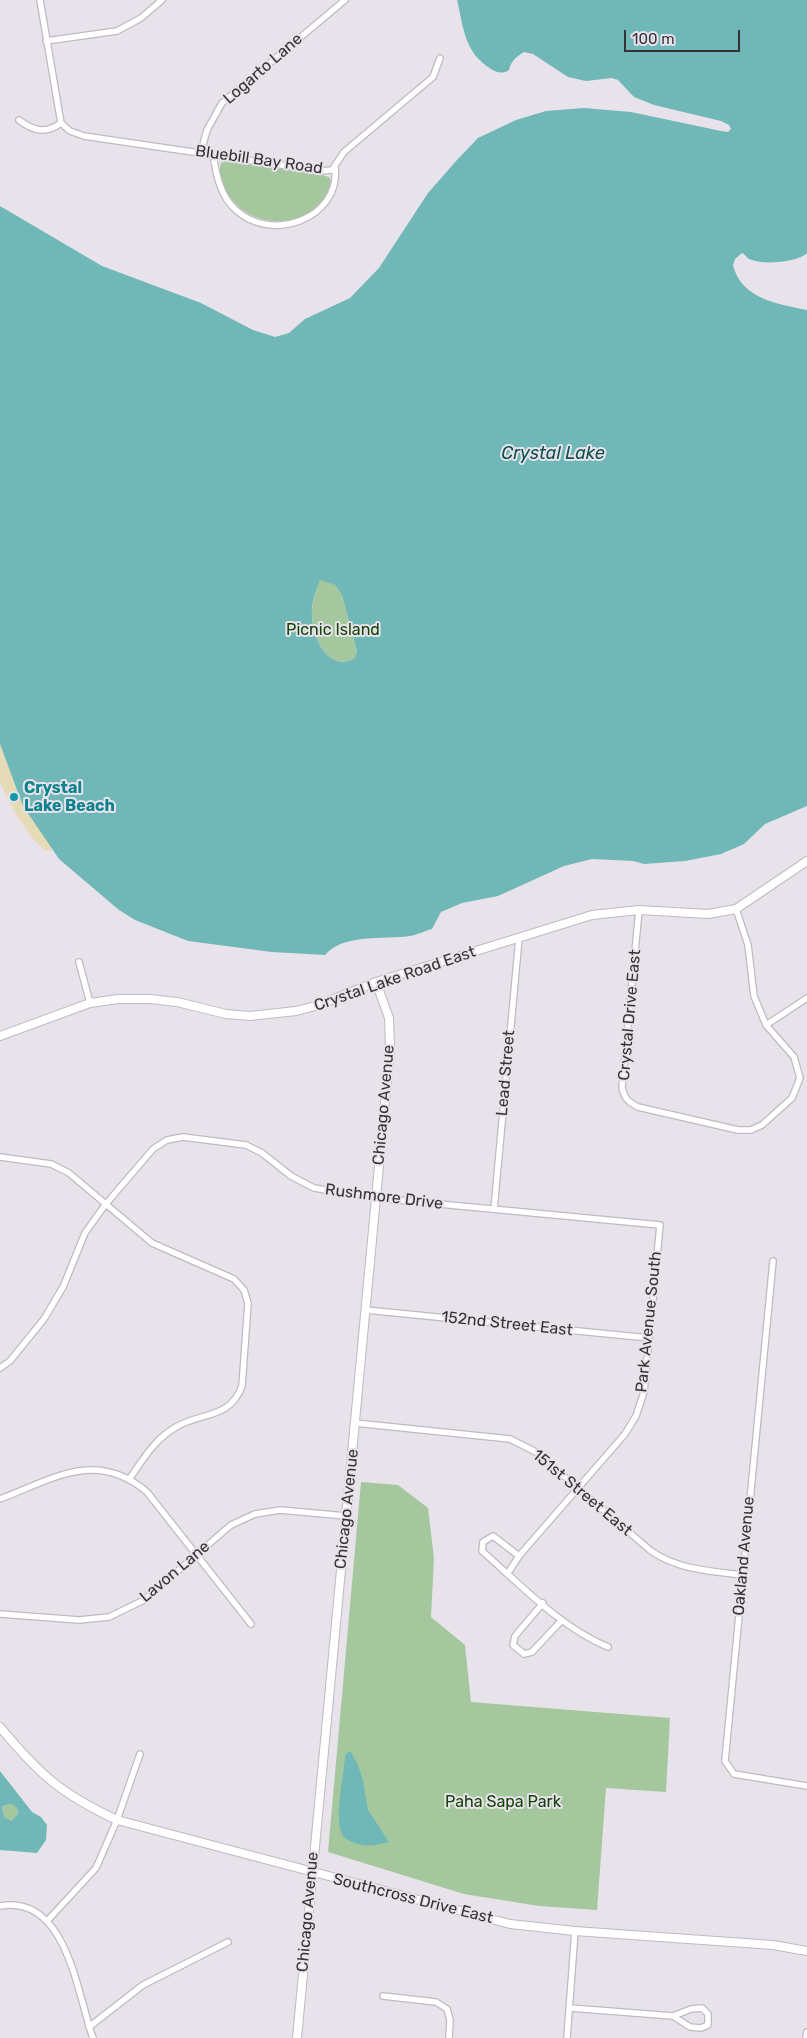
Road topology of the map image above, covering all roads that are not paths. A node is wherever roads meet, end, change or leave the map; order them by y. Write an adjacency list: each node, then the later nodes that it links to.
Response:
1 (40, 0): 4 (street)
2 (162, 0): 4 (street)
3 (345, 0): 8 (street, Logarto Lane)
4 (46, 41): 7 (street)
5 (440, 58): 10 (street, Bluebill Bay Road)
6 (18, 120): 7 (street)
7 (61, 123): 8 (street, Bluebill Bay Road)
8 (201, 152): 9 (street, Bluebill Bay Road)
9 (213, 154): 10 (street, Bluebill Bay Road); 10 (street)
10 (334, 167)
11 (807, 860): 12 (street, Crystal Lake Road East)
12 (736, 909): 13 (street, Crystal Lake Road East); 19 (street)
13 (640, 910): 14 (street, Crystal Lake Road East); 19 (street, Crystal Drive East)
14 (519, 938): 16 (street, Crystal Lake Road East); 24 (street, Lead Street)
15 (79, 962): 18 (street)
16 (376, 982): 18 (street, Crystal Lake Road East); 22 (street, Chicago Avenue)
17 (807, 998): 19 (street)
18 (90, 1003): 20 (street, Crystal Lake Road East)
19 (766, 1025)
20 (0, 1036)
21 (0, 1158): 23 (street)
22 (376, 1198): 23 (street, Rushmore Drive); 24 (street, Rushmore Drive); 27 (street, Chicago Avenue)
23 (105, 1205): 29 (street, Rushmore Drive); 31 (street)
24 (494, 1209): 25 (street, Rushmore Drive)
25 (660, 1225): 28 (street, Park Avenue South)
26 (773, 1261): 38 (street, Oakland Avenue)
27 (366, 1310): 28 (street, 152nd Street East); 30 (street, Chicago Avenue)
28 (649, 1338): 32 (street, Park Avenue South)
29 (0, 1368)
30 (355, 1423): 32 (street, 151st Street East); 34 (street, Chicago Avenue)
31 (130, 1478): 33 (street); 35 (street)
32 (578, 1488): 36 (street, Park Avenue South); 38 (street, 151st Street East)
33 (0, 1499)
34 (346, 1516): 35 (street, Lavon Lane); 48 (street, Chicago Avenue)
35 (196, 1555): 40 (street, Lavon Lane); 42 (street)
36 (519, 1556): 37 (street, Park Avenue South); 37 (street)
37 (508, 1573): 39 (street)
38 (743, 1574): 46 (street, Oakland Avenue)
39 (543, 1604): 41 (street); 41 (street)
40 (0, 1614)
41 (562, 1620): 43 (street)
42 (251, 1624)
43 (608, 1647)
44 (0, 1728): 47 (street, Southcross Drive East)
45 (140, 1754): 47 (street)
46 (807, 1786)
47 (117, 1820): 48 (street, Southcross Drive East); 50 (street)
48 (311, 1873): 51 (street, Southcross Drive East); 60 (street, Chicago Avenue)
49 (0, 1906): 50 (street)
50 (48, 1920): 57 (street)
51 (576, 1931): 53 (street, Southcross Drive East); 55 (street)
52 (228, 1942): 57 (street)
53 (807, 1952)
54 (383, 1996): 61 (street)
55 (570, 2008): 56 (street); 62 (street)
56 (673, 2016): 56 (street)
57 (89, 2027): 59 (street)
58 (807, 2032): 63 (street)
59 (93, 2038)
60 (297, 2038)
61 (449, 2038)
62 (567, 2038)
63 (806, 2038)

